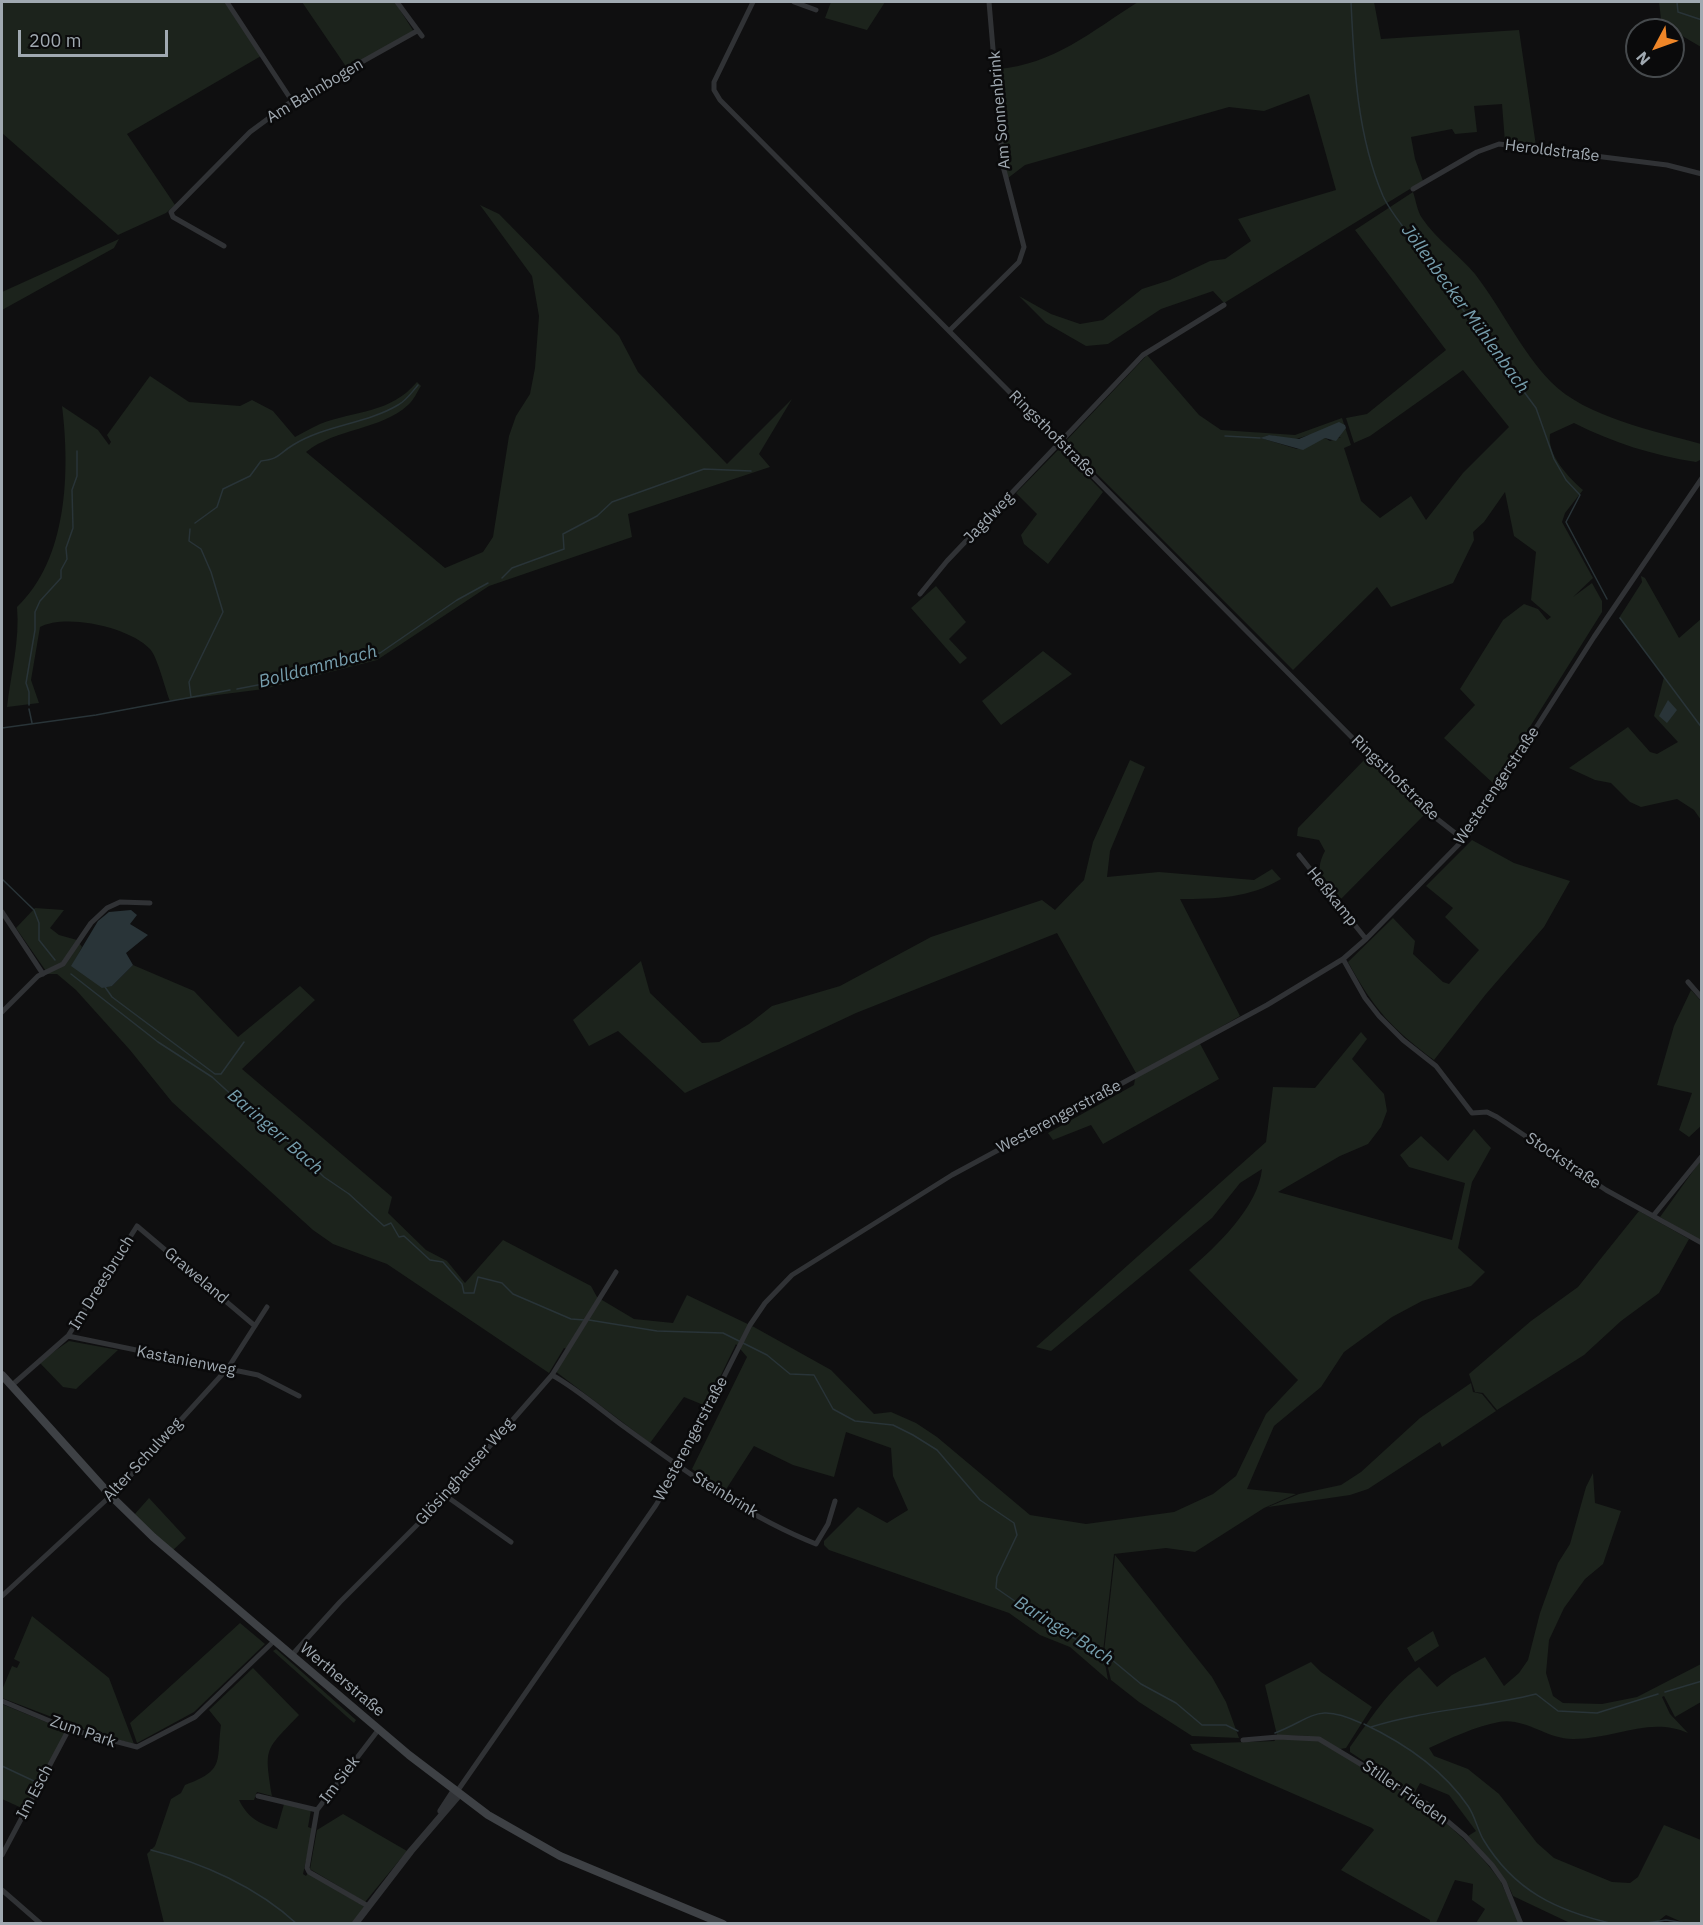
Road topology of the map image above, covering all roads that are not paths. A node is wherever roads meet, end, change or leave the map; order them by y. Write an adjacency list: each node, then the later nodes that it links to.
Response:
1 (227, 2): 7 (street)
2 (397, 2): 7 (street, Am Bahnbogen)
3 (753, 2): 12 (street, Ringsthofstraße)
4 (794, 2): 6 (street)
5 (989, 2): 12 (street, Am Sonnenbrink)
6 (816, 10)
7 (292, 101): 10 (street, Am Bahnbogen)
8 (1701, 174): 9 (street, Heroldstraße)
9 (1413, 189)
10 (224, 246)
11 (1224, 305): 13 (street, Jagdweg)
12 (949, 331): 13 (street, Ringsthofstraße)
13 (1060, 442): 15 (street, Jagdweg); 16 (street, Ringsthofstraße)
14 (1701, 478): 16 (street, Westerengerstraße)
15 (920, 594)
16 (1464, 840): 20 (street, Westerengerstraße)
17 (1299, 855): 20 (street, Heßkamp)
18 (150, 903): 22 (street)
19 (2, 912): 22 (street)
20 (1366, 939): 21 (street, Westerengerstraße)
21 (1343, 959): 27 (street, Stockstraße); 39 (street, Westerengerstraße)
22 (43, 974): 25 (street)
23 (1688, 982): 24 (street)
24 (1701, 998)
25 (2, 1012)
26 (1701, 1156): 27 (street)
27 (1653, 1216): 29 (street, Stockstraße)
28 (137, 1226): 32 (street, Graweland); 33 (street, Im Dreesbruch)
29 (1701, 1243)
30 (616, 1272): 36 (street, Glösinghauser Weg)
31 (267, 1307): 32 (street, Alter Schulweg)
32 (255, 1326): 34 (street, Alter Schulweg)
33 (68, 1336): 34 (street, Kastanienweg); 37 (street, Im Dreesbruch)
34 (228, 1368): 38 (street, Kastanienweg); 40 (street, Alter Schulweg)
35 (2, 1375): 37 (main road, Wertherstraße)
36 (552, 1375): 39 (street, Steinbrink); 41 (street, Glösinghauser Weg)
37 (11, 1386): 40 (main road, Wertherstraße)
38 (299, 1396)
39 (679, 1466): 42 (street, Steinbrink); 51 (street, Westerengerstraße)
40 (111, 1496): 44 (street, Alter Schulweg); 45 (main road, Wertherstraße)
41 (446, 1496): 43 (street); 46 (street, Glösinghauser Weg)
42 (835, 1501)
43 (511, 1542)
44 (2, 1596)
45 (274, 1641): 46 (main road, Wertherstraße); 48 (street, Zum Park)
46 (291, 1655): 49 (main road, Wertherstraße)
47 (2, 1701): 48 (street, Zum Park)
48 (69, 1729): 54 (street, Im Esch)
49 (379, 1730): 51 (main road, Wertherstraße); 53 (street, Im Siek)
50 (1243, 1740): 60 (street, Stiller Frieden)
51 (457, 1793): 56 (street, Westerengerstraße); 59 (main road, Wertherstraße)
52 (258, 1796): 53 (street, Im Siek)
53 (317, 1810): 56 (street)
54 (2, 1855)
55 (2, 1890): 57 (street)
56 (368, 1906): 58 (street, Westerengerstraße)
57 (41, 1923)
58 (355, 1923)
59 (723, 1923)
60 (1521, 1923)

